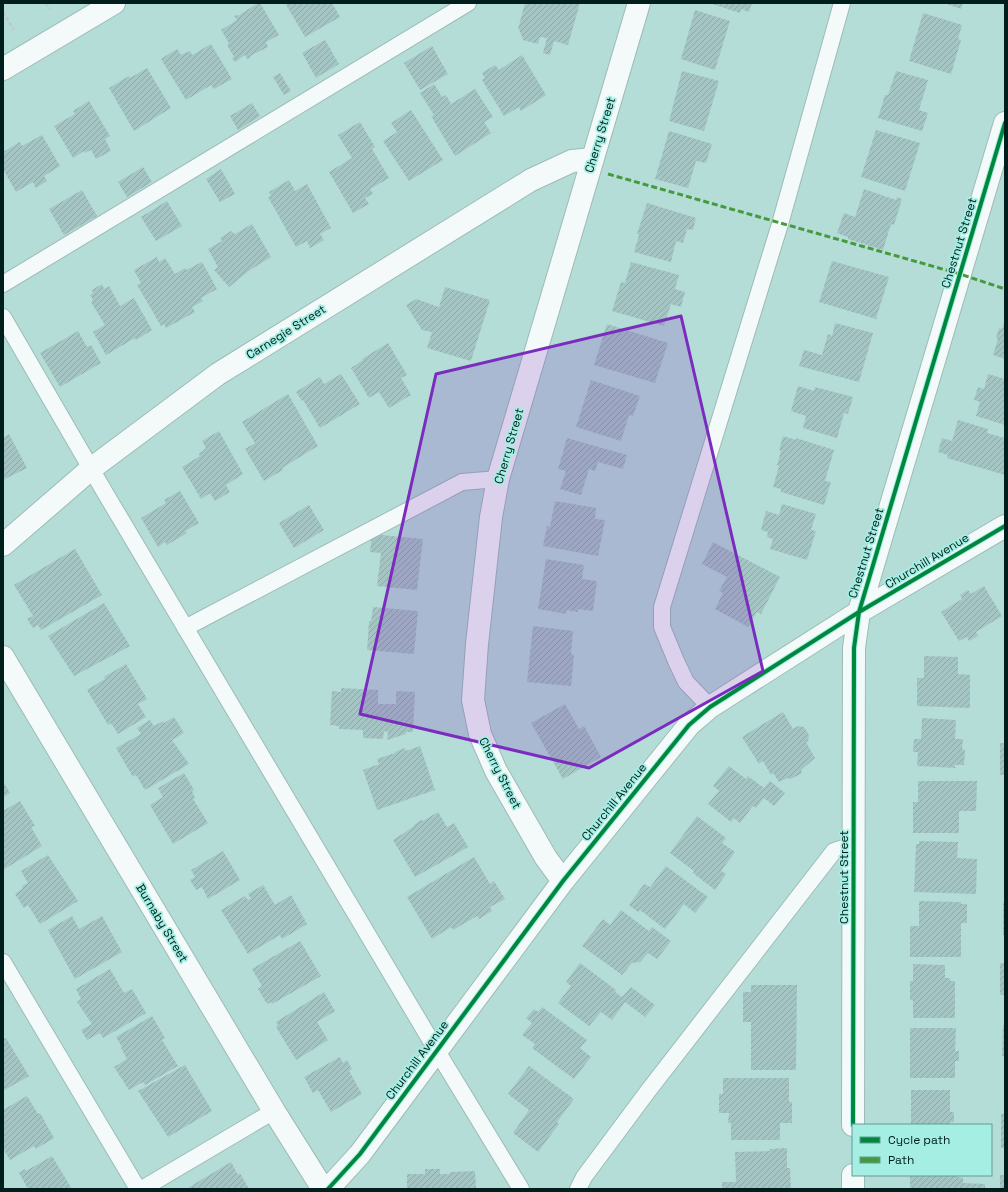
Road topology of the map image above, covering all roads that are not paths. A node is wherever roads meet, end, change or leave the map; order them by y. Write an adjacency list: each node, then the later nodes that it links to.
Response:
1 (114, 3): 5 (street)
2 (468, 3): 8 (lane)
3 (639, 3): 7 (street, Cherry Street)
4 (842, 3): 17 (lane)
5 (3, 69)
6 (1005, 123): 14 (street, Chestnut Street)
7 (593, 159): 10 (street, Carnegie Street); 11 (street, Cherry Street)
8 (3, 284)
9 (3, 316): 10 (lane)
10 (92, 468): 13 (street, Carnegie Street); 15 (lane)
11 (498, 479): 15 (lane); 19 (street, Cherry Street)
12 (1005, 526): 14 (street, Churchill Avenue)
13 (3, 545)
14 (859, 612): 17 (street, Churchill Avenue); 18 (street, Chestnut Street)
15 (185, 628): 21 (lane)
16 (3, 657): 22 (street, Burnaby Street)
17 (710, 706): 19 (street, Churchill Avenue)
18 (854, 846): 23 (street, Chestnut Street); 30 (lane)
19 (563, 881): 21 (street, Churchill Avenue)
20 (3, 962): 25 (lane)
21 (437, 1051): 28 (street, Churchill Avenue); 29 (lane)
22 (274, 1111): 26 (lane); 27 (street, Burnaby Street)
23 (853, 1124)
24 (853, 1176): 31 (street)
25 (138, 1189)
26 (142, 1189)
27 (323, 1189)
28 (328, 1189)
29 (521, 1189)
30 (578, 1189)
31 (853, 1189)

